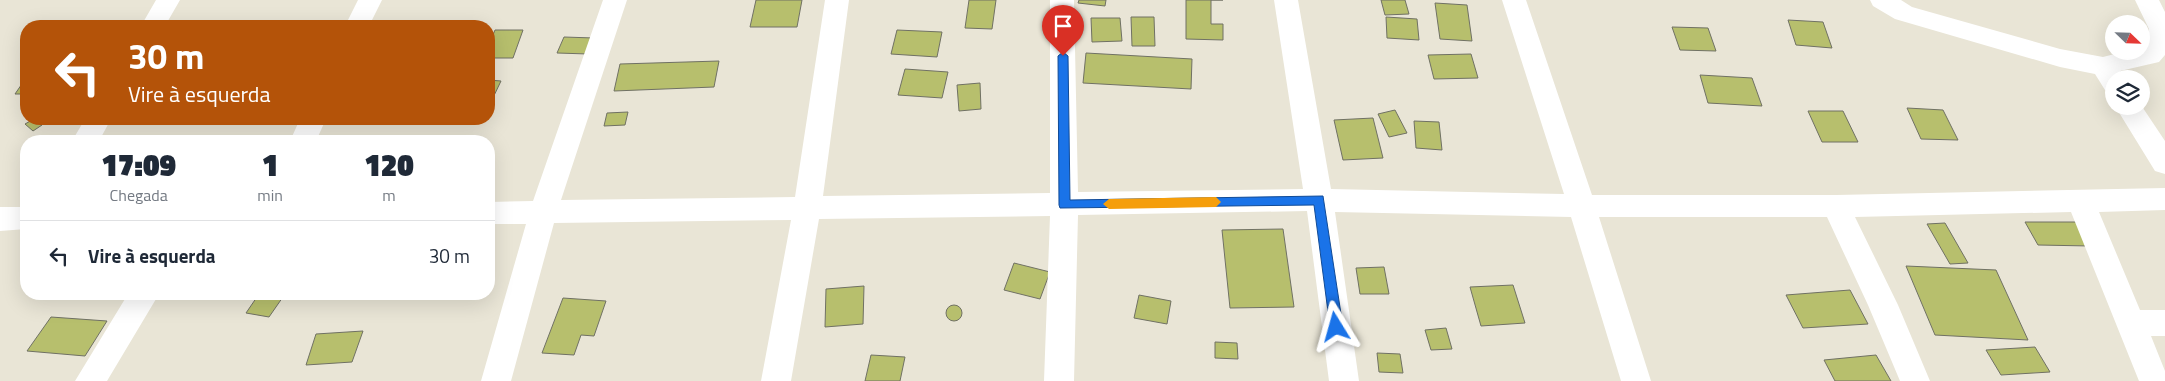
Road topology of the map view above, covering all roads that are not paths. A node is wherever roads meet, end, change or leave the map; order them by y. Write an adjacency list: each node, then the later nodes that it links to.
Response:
1 (168, 0): 10 (street)
2 (370, 0): 11 (street)
3 (615, 0): 23 (street)
4 (837, 0): 22 (street)
5 (1062, 0): 19 (street)
6 (1286, 0): 17 (street)
7 (1514, 0): 20 (street)
8 (1882, 0): 13 (street)
9 (2147, 0): 12 (street)
10 (156, 20)
11 (359, 20)
12 (2117, 70)
13 (2105, 73)
14 (2134, 115): 15 (street)
15 (2165, 163)
16 (2165, 199): 18 (street)
17 (1319, 200): 19 (street); 20 (street); 34 (street)
18 (2080, 200): 21 (street); 28 (street)
19 (1064, 205): 22 (street); 33 (street)
20 (1582, 206): 21 (street); 35 (street)
21 (1836, 206): 36 (street)
22 (807, 209): 23 (street); 32 (street)
23 (544, 212): 24 (street); 31 (street)
24 (495, 214)
25 (20, 218): 26 (street)
26 (0, 219)
27 (140, 300): 30 (street)
28 (2130, 323): 29 (street); 37 (street)
29 (2165, 323)
30 (90, 381)
31 (496, 381)
32 (776, 381)
33 (1059, 381)
34 (1344, 381)
35 (1636, 381)
36 (1915, 381)
37 (2154, 381)

